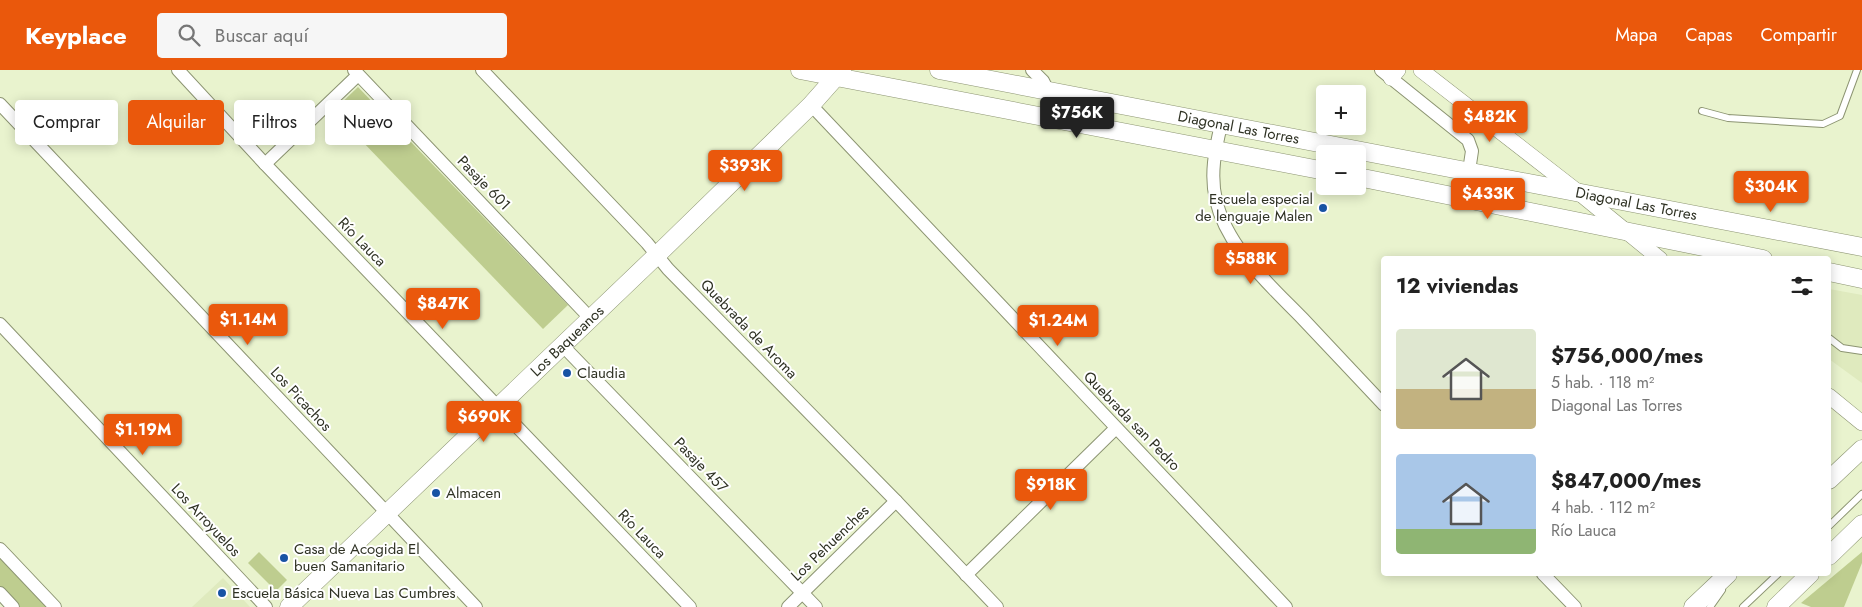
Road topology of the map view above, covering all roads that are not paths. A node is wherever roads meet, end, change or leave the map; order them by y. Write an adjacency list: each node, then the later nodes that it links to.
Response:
1 (178, 70): 17 (street, Río Lauca)
2 (482, 70): 25 (street, Quebrada de Aroma)
3 (800, 70): 9 (main road, Diagonal Las Torres)
4 (939, 70): 11 (main road, Diagonal Las Torres)
5 (1032, 70): 11 (street)
6 (1421, 70): 21 (street)
7 (1858, 70): 14 (lane)
8 (356, 72): 17 (street); 31 (street, Pasaje 601)
9 (839, 73): 13 (main road, Los Baqueanos); 16 (main road, Diagonal Las Torres)
10 (1390, 73): 19 (street)
11 (1048, 92): 15 (main road, Diagonal Las Torres)
12 (0, 104): 45 (street, Los Picachos)
13 (811, 105): 25 (main road, Los Baqueanos); 40 (street, Quebrada san Pedro)
14 (1702, 111)
15 (1221, 125): 16 (street); 19 (main road, Diagonal Las Torres)
16 (1215, 149): 18 (main road, Diagonal Las Torres); 37 (street)
17 (265, 164): 38 (street, Río Lauca)
18 (1316, 169)
19 (1469, 171): 21 (main road, Diagonal Las Torres)
20 (1366, 179): 22 (main road, Diagonal Las Torres)
21 (1578, 192): 22 (street); 24 (main road, Diagonal Las Torres)
22 (1624, 230): 23 (main road, Diagonal Las Torres); 26 (street)
23 (1704, 247): 27 (lane); 28 (main road, Diagonal Las Torres)
24 (1862, 247)
25 (657, 255): 31 (main road, Los Baqueanos); 44 (street, Quebrada de Aroma)
26 (1656, 256)
27 (1717, 256)
28 (1748, 256)
29 (1831, 272): 30 (main road)
30 (1862, 279)
31 (591, 319): 34 (main road, Los Baqueanos)
32 (0, 324): 60 (street, Los Arroyuelos)
33 (1831, 340): 35 (lane)
34 (563, 346): 38 (main road, Los Baqueanos); 57 (street, Pasaje 457)
35 (1862, 351)
36 (1831, 398): 39 (street)
37 (1381, 402)
38 (498, 407): 45 (main road, Los Baqueanos); 63 (street, Río Lauca)
39 (1862, 423)
40 (1116, 428): 50 (street); 67 (street, Quebrada san Pedro)
41 (1862, 449): 42 (main road)
42 (1831, 478)
43 (1862, 494): 46 (lane)
44 (896, 501): 50 (street, Quebrada de Aroma); 57 (street, Los Pehuenches)
45 (387, 513): 61 (main road, Los Baqueanos); 62 (street, Los Picachos)
46 (1831, 524)
47 (1860, 528): 49 (main road)
48 (0, 549): 59 (street)
49 (1831, 554)
50 (966, 575): 66 (street, Quebrada de Aroma)
51 (1545, 576): 68 (street)
52 (1728, 576): 69 (main road)
53 (1729, 576): 70 (lane)
54 (1776, 576): 71 (lane)
55 (1808, 576): 72 (main road)
56 (0, 593): 58 (street)
57 (802, 593): 64 (street, Los Pehuenches); 65 (street, Pasaje 457)
58 (13, 607)
59 (55, 607)
60 (266, 607)
61 (289, 607)
62 (476, 607)
63 (690, 607)
64 (788, 607)
65 (816, 607)
66 (997, 607)
67 (1286, 607)
68 (1575, 607)
69 (1693, 607)
70 (1710, 607)
71 (1743, 607)
72 (1776, 607)

